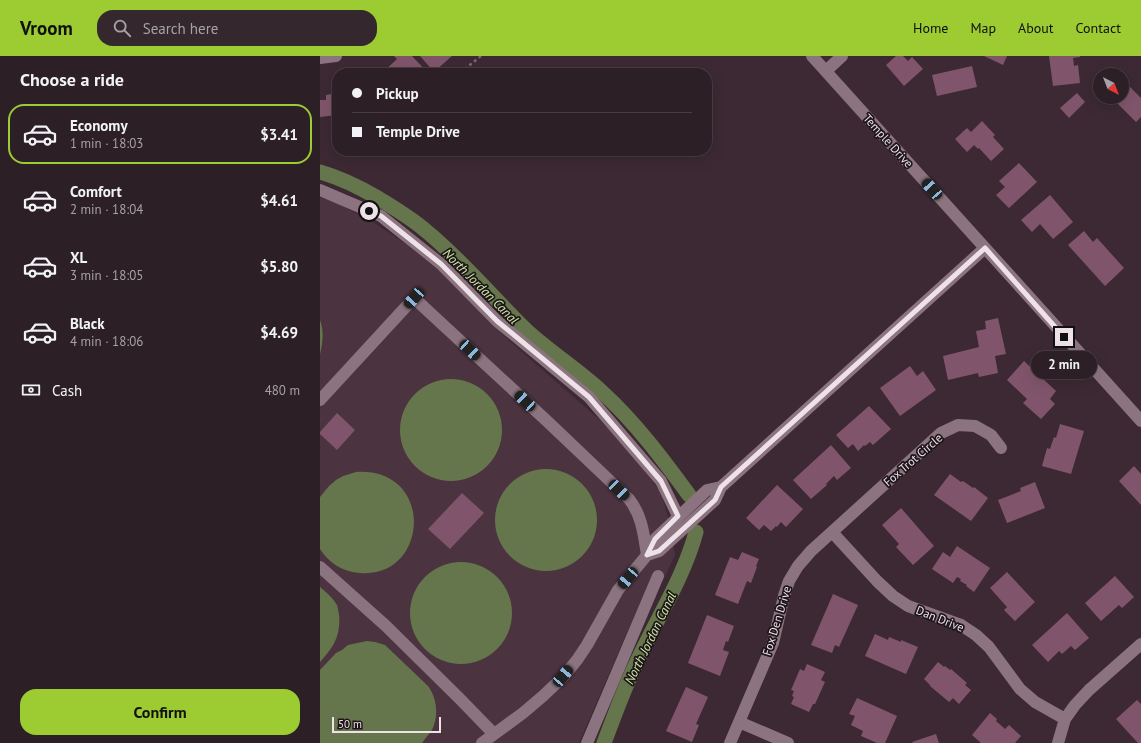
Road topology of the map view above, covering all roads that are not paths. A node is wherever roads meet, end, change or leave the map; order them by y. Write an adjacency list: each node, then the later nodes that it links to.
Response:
1 (336, 56): 4 (street)
2 (812, 56): 5 (street, Temple Drive)
3 (842, 56): 5 (street)
4 (320, 58)
5 (826, 71): 7 (street, Temple Drive)
6 (320, 190): 12 (street)
7 (985, 248): 9 (street, Temple Drive); 11 (street)
8 (320, 400): 14 (street)
9 (1141, 421)
10 (1001, 448): 13 (street, Fox Trot Circle)
11 (721, 487): 12 (street); 14 (street)
12 (678, 516): 14 (street)
13 (832, 532): 18 (street, Dan Drive); 19 (street, Fox Den Drive)
14 (647, 555): 20 (street)
15 (320, 566): 20 (street)
16 (658, 576): 22 (street)
17 (1141, 644): 18 (street)
18 (1065, 719): 25 (street)
19 (739, 722): 23 (street, Fox Den Drive); 24 (street)
20 (494, 734): 21 (street)
21 (482, 743)
22 (587, 743)
23 (730, 743)
24 (788, 743)
25 (1058, 743)

